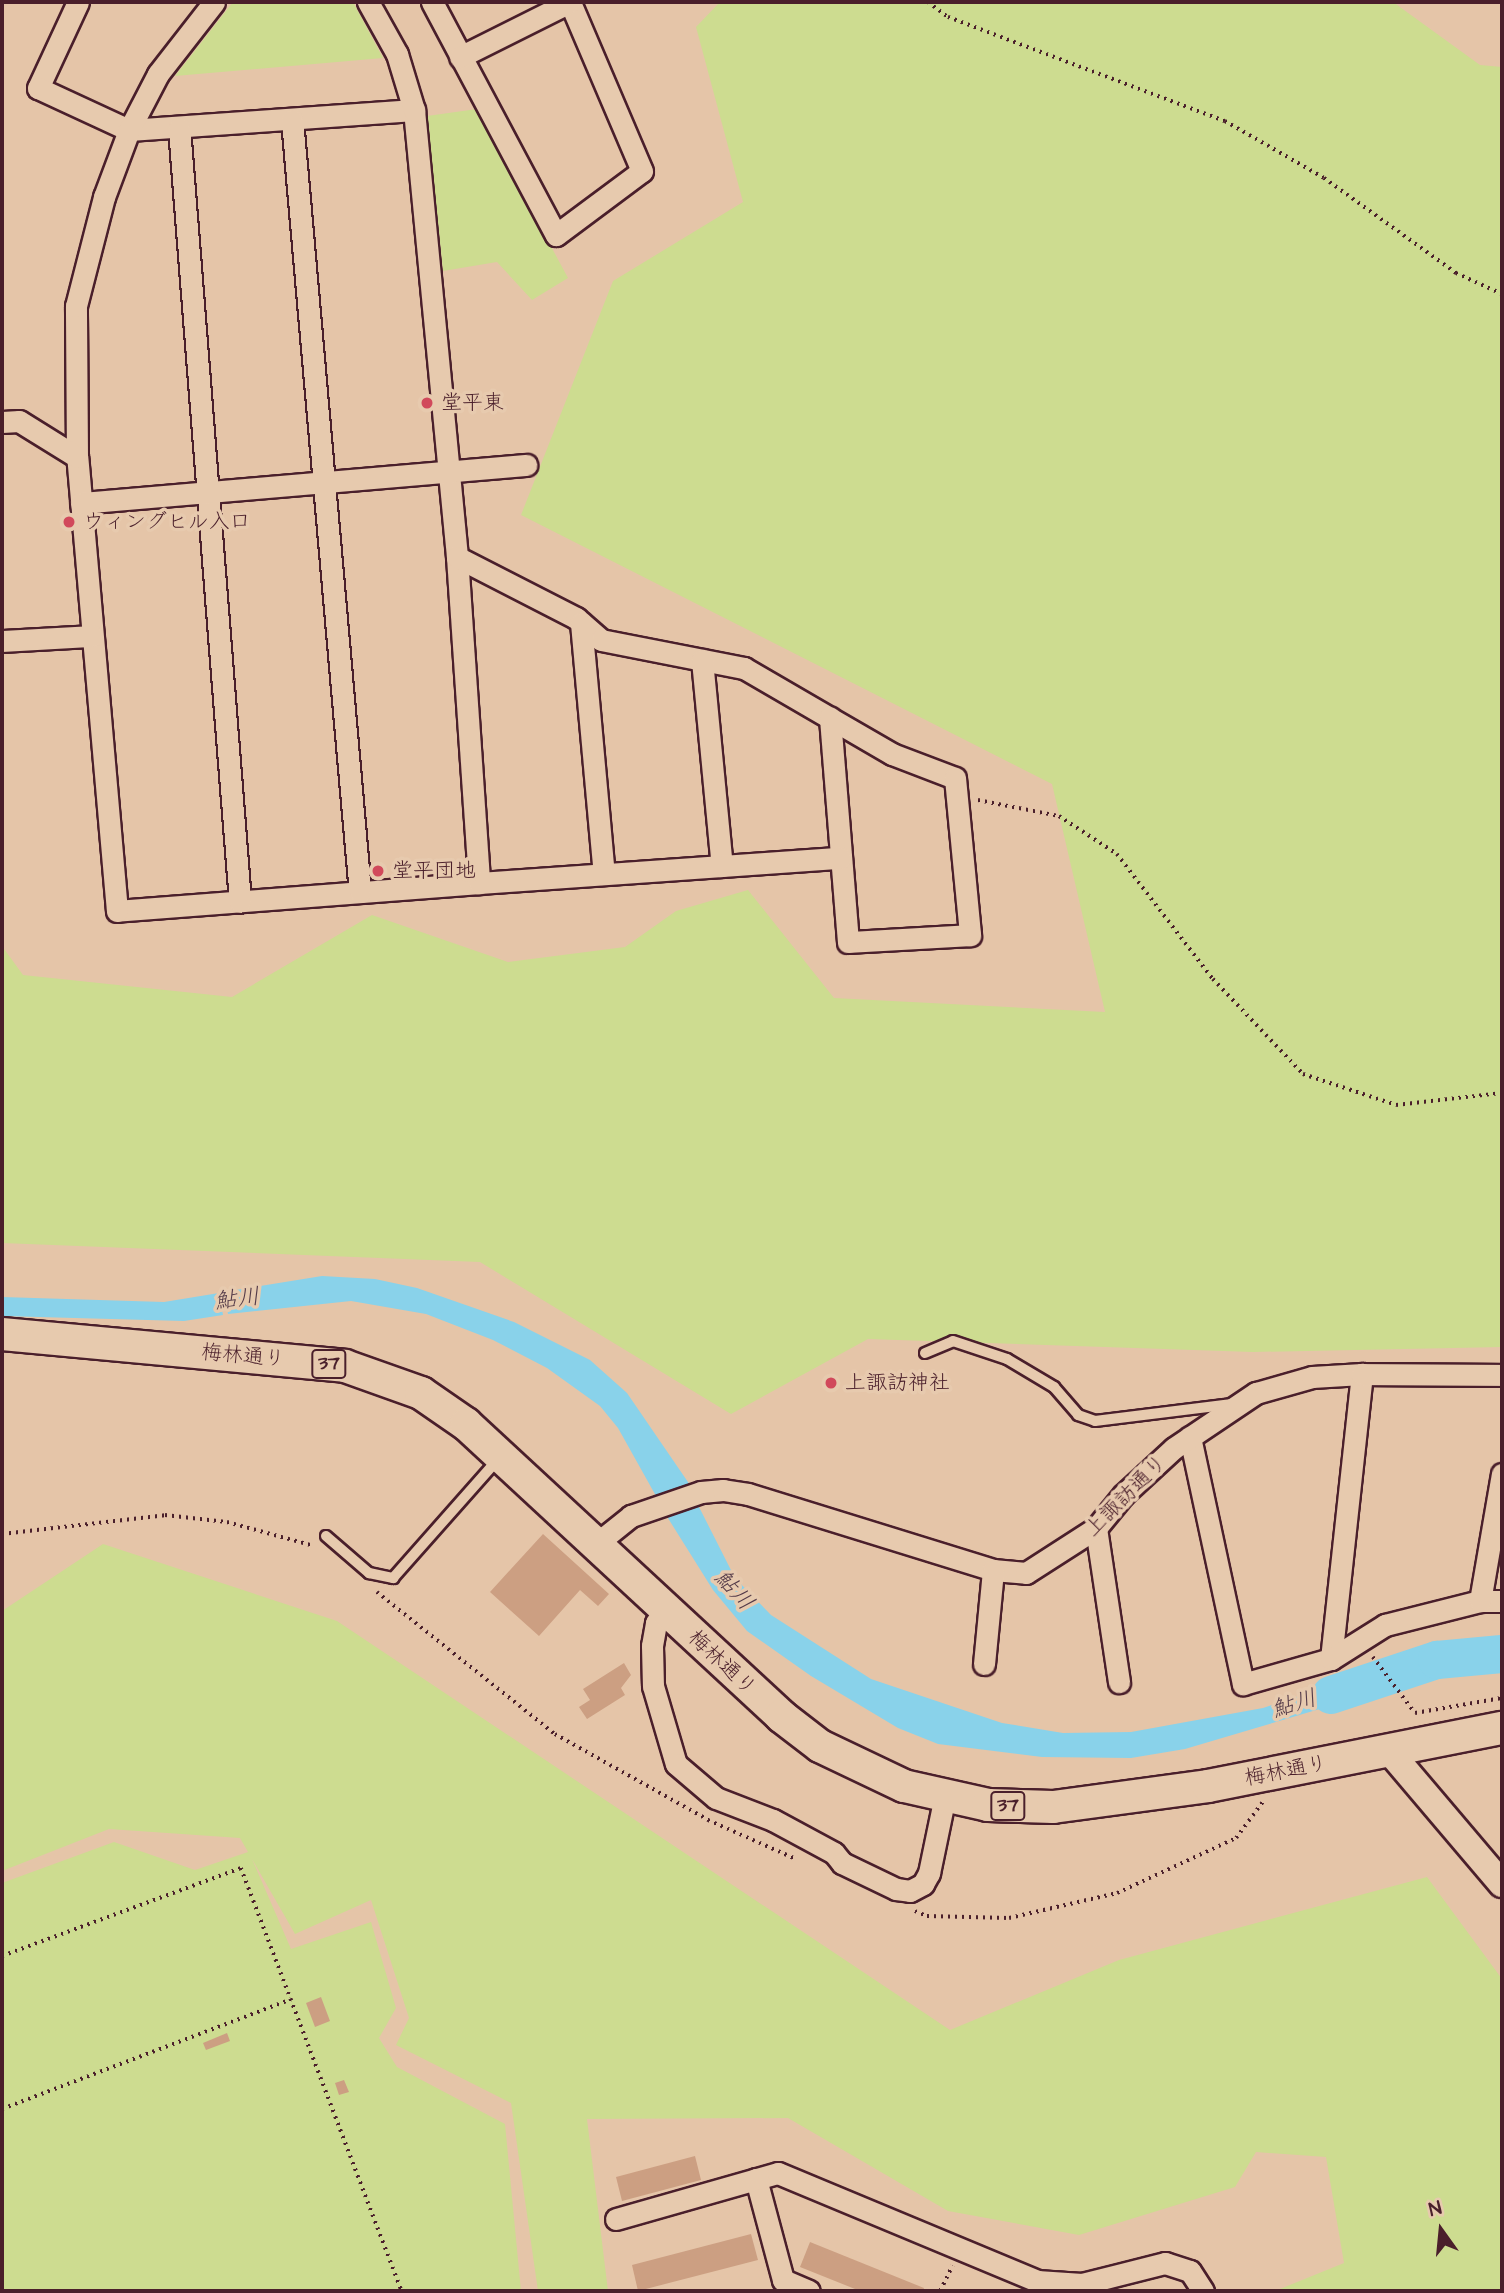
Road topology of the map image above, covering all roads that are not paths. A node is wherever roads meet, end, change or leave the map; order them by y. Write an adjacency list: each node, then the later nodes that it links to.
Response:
1 (78, 2): 10 (street)
2 (214, 2): 10 (street)
3 (368, 2): 7 (street)
4 (432, 2): 6 (street)
5 (569, 2): 6 (street); 6 (street)
6 (460, 57)
7 (414, 110): 8 (street); 14 (street)
8 (292, 120): 9 (street); 15 (street)
9 (179, 128): 10 (street); 16 (street)
10 (130, 130): 12 (street)
11 (2, 422): 12 (street)
12 (77, 457): 17 (street)
13 (526, 466): 14 (street)
14 (449, 472): 15 (street); 18 (street)
15 (324, 482): 16 (street); 28 (street)
16 (208, 492): 17 (street); 29 (street)
17 (81, 503): 20 (street)
18 (457, 557): 19 (street); 27 (street)
19 (581, 622): 22 (street); 26 (street)
20 (92, 636): 21 (street); 29 (street)
21 (2, 641)
22 (702, 660): 23 (street); 25 (street)
23 (830, 718): 24 (street); 24 (street)
24 (840, 858): 25 (street)
25 (722, 866): 26 (street)
26 (604, 874): 27 (street)
27 (479, 883): 28 (street)
28 (360, 892): 29 (street)
29 (240, 902)
30 (2, 1334): 36 (main road, 梅林通り / 37)
31 (925, 1353): 34 (lane)
32 (1362, 1374): 33 (street, 上諏訪通り); 34 (street, 上諏訪通り); 45 (street)
33 (1502, 1375)
34 (1242, 1403): 35 (street, 上諏訪通り)
35 (1190, 1437): 38 (street, 上諏訪通り); 45 (street)
36 (501, 1456): 39 (lane); 40 (main road, 梅林通り / 37)
37 (1502, 1474): 42 (street)
38 (1096, 1528): 41 (street, 上諏訪通り); 47 (street)
39 (326, 1536)
40 (596, 1545): 41 (street, 上諏訪通り); 44 (main road, 梅林通り / 37)
41 (993, 1570): 46 (street)
42 (1480, 1601): 43 (street); 45 (street)
43 (1502, 1601)
44 (665, 1610): 50 (main road, 梅林通り / 37); 50 (street)
45 (1331, 1659)
46 (984, 1664)
47 (1119, 1682)
48 (1502, 1728): 49 (main road, 梅林通り / 37)
49 (1390, 1752): 50 (main road, 梅林通り / 37); 51 (street)
50 (945, 1796)
51 (1502, 1884)
52 (756, 2179): 53 (street); 54 (street); 55 (street)
53 (616, 2218)
54 (809, 2291)
55 (1203, 2291)

